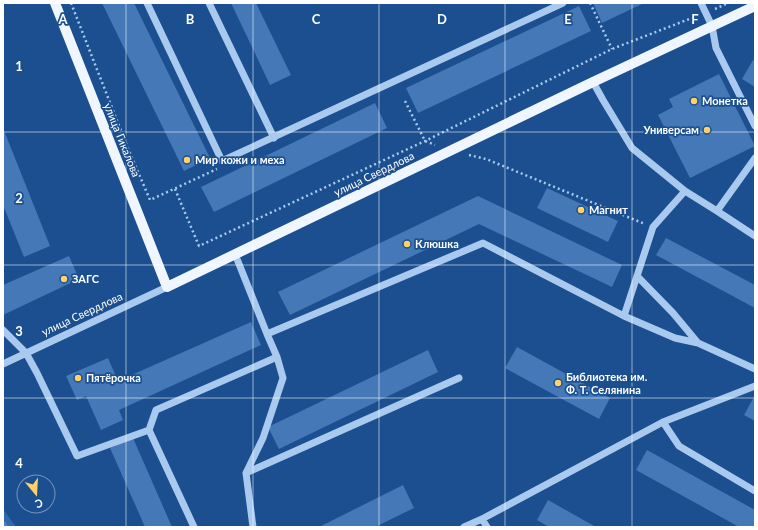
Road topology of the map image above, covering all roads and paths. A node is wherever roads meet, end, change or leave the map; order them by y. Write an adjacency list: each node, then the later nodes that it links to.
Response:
1 (55, 3): 28 (main road, улица Гикалова)
2 (71, 3): 21 (path)
3 (209, 3): 16 (street)
4 (563, 3): 16 (street)
5 (590, 3): 12 (path)
6 (701, 3): 10 (street)
7 (728, 3): 10 (path)
8 (149, 4): 16 (street)
9 (755, 6): 11 (main road, улица Свердлова)
10 (706, 13): 11 (street); 12 (path)
11 (712, 26): 13 (main road, улица Свердлова); 15 (street)
12 (612, 49): 17 (path)
13 (593, 82): 18 (main road, улица Свердлова); 22 (street)
14 (405, 102): 17 (path)
15 (755, 126)
16 (274, 138)
17 (425, 141): 18 (path); 21 (path)
18 (451, 150): 24 (path); 26 (main road, улица Свердлова)
19 (755, 158): 23 (street)
20 (217, 168): 21 (path)
21 (175, 189)
22 (685, 191): 23 (street); 24 (street)
23 (717, 211): 25 (street)
24 (653, 227): 27 (street)
25 (755, 236)
26 (235, 254): 28 (main road, улица Свердлова); 31 (street)
27 (637, 276): 29 (street); 32 (street)
28 (167, 287): 33 (street, улица Свердлова)
29 (624, 316): 31 (street); 32 (street)
30 (3, 330): 33 (street)
31 (267, 334): 34 (street)
32 (698, 343): 36 (street)
33 (26, 353): 35 (street, улица Свердлова); 40 (street)
34 (277, 357): 40 (street); 41 (street)
35 (3, 364)
36 (755, 369)
37 (459, 378): 41 (street)
38 (755, 386): 39 (street)
39 (663, 422): 42 (street); 43 (street)
40 (149, 430): 44 (street)
41 (246, 473): 45 (street)
42 (755, 491)
43 (482, 519): 46 (street); 47 (street)
44 (194, 527)
45 (253, 527)
46 (464, 527)
47 (487, 527)

